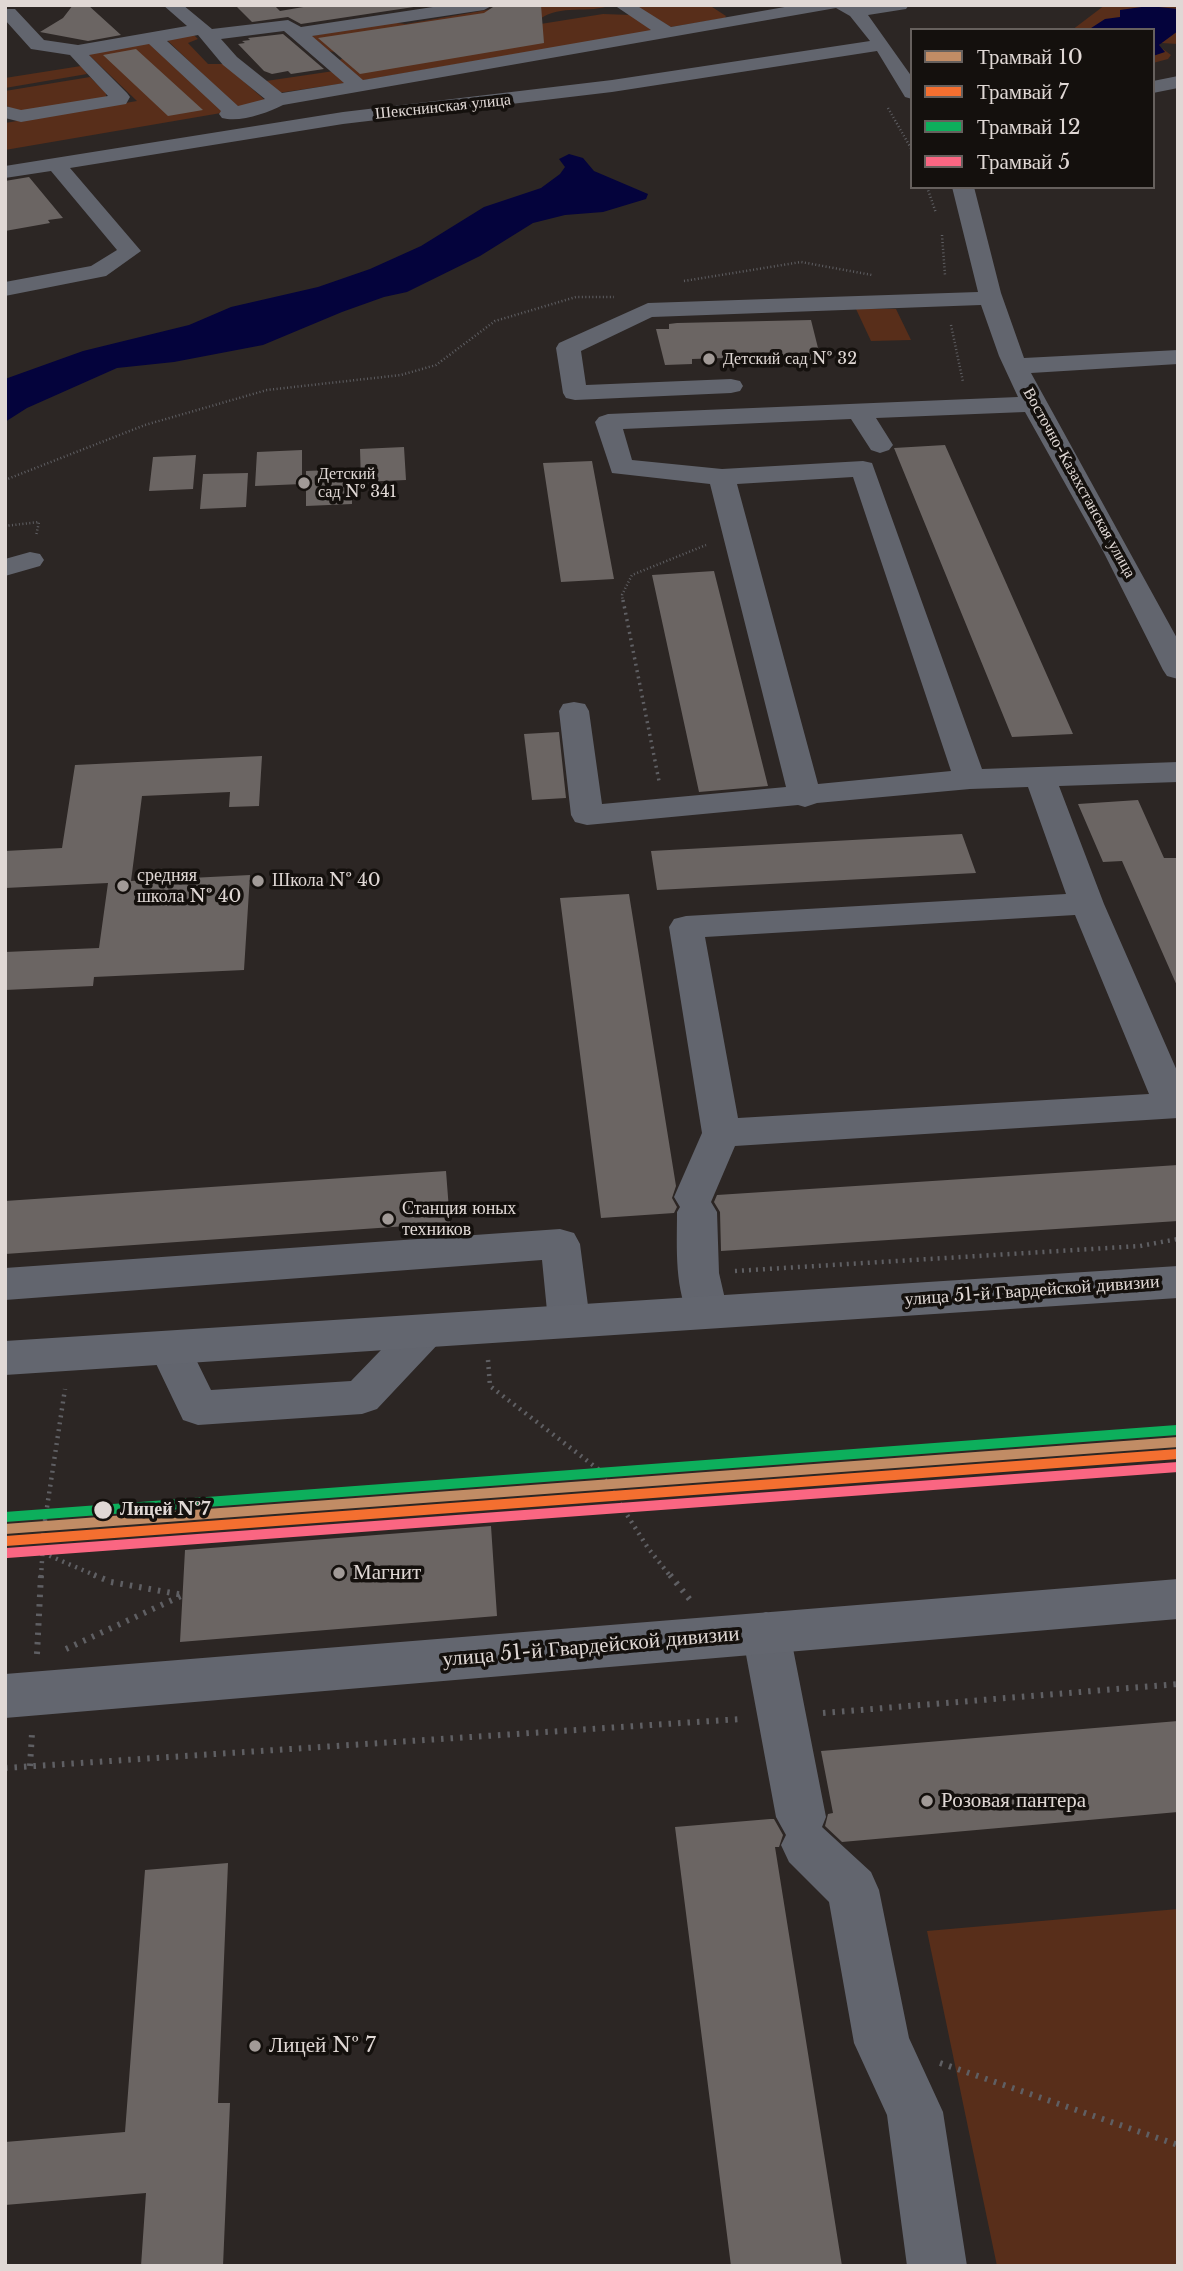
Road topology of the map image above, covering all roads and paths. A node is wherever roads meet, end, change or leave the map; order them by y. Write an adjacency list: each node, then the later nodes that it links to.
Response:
1 (172, 5): 8 (street)
2 (484, 5): 9 (street)
3 (623, 5): 10 (street)
4 (829, 5): 10 (street, Шекснинская улица)
5 (900, 5): 6 (street)
6 (849, 9): 12 (street)
7 (10, 11): 13 (street)
8 (205, 32): 9 (street); 11 (street); 18 (street)
9 (297, 33): 15 (street)
10 (668, 33): 15 (street, Шекснинская улица)
11 (152, 37): 13 (street); 20 (street)
12 (882, 45): 17 (street); 22 (street, Шекснинская улица)
13 (78, 51): 19 (street)
14 (1178, 82): 16 (street)
15 (359, 86): 18 (street, Шекснинская улица)
16 (1155, 87)
17 (910, 90)
18 (278, 100): 20 (street, Шекснинская улица)
19 (5, 112)
20 (234, 113): 21 (street, Шекснинская улица)
21 (208, 118)
22 (60, 169): 23 (street, Шекснинская улица); 24 (street); 26 (street)
23 (5, 173)
24 (5, 185)
25 (963, 189): 32 (street)
26 (124, 244): 27 (street); 30 (street)
27 (18, 264)
28 (882, 276): 29 (path)
29 (674, 284)
30 (5, 289)
31 (626, 297): 40 (path)
32 (991, 298): 34 (street); 35 (street)
33 (1178, 357): 34 (street, Восточно-Казахстанская улица)
34 (1016, 366): 36 (street, Восточно-Казахстанская улица)
35 (731, 386)
36 (1034, 404): 37 (street); 42 (street, Восточно-Казахстанская улица)
37 (859, 411): 38 (street); 39 (street)
38 (880, 445)
39 (722, 477): 41 (street); 46 (street)
40 (5, 480)
41 (736, 533): 47 (street); 48 (path)
42 (1178, 670)
43 (574, 711): 48 (street)
44 (1178, 772): 45 (street)
45 (1040, 777): 46 (street); 49 (street)
46 (970, 779): 47 (street)
47 (805, 797): 48 (street)
48 (665, 808)
49 (1087, 904): 50 (street); 50 (street)
50 (721, 1133): 53 (street)
51 (1178, 1282): 53 (main road, улица 51-й Гвардейской дивизии)
52 (5, 1284): 54 (street)
53 (706, 1312): 54 (main road, улица 51-й Гвардейской дивизии)
54 (569, 1321): 55 (main road, улица 51-й Гвардейской дивизии)
55 (486, 1326): 56 (main road, улица 51-й Гвардейской дивизии); 62 (path)
56 (425, 1331): 57 (main road, улица 51-й Гвардейской дивизии); 57 (street)
57 (169, 1347): 58 (main road, улица 51-й Гвардейской дивизии)
58 (73, 1354): 59 (main road, улица 51-й Гвардейской дивизии); 60 (path)
59 (5, 1358)
60 (43, 1553): 63 (path); 63 (path)
61 (1178, 1599): 62 (main road, улица 51-й Гвардейской дивизии)
62 (743, 1635): 63 (main road, улица 51-й Гвардейской дивизии); 65 (street)
63 (26, 1684): 66 (path)
64 (1178, 1684): 65 (path)
65 (782, 1716): 66 (path); 68 (street)
66 (30, 1766): 67 (path)
67 (5, 1768)
68 (882, 2043): 69 (path); 70 (street)
69 (1178, 2145)
70 (937, 2266)

